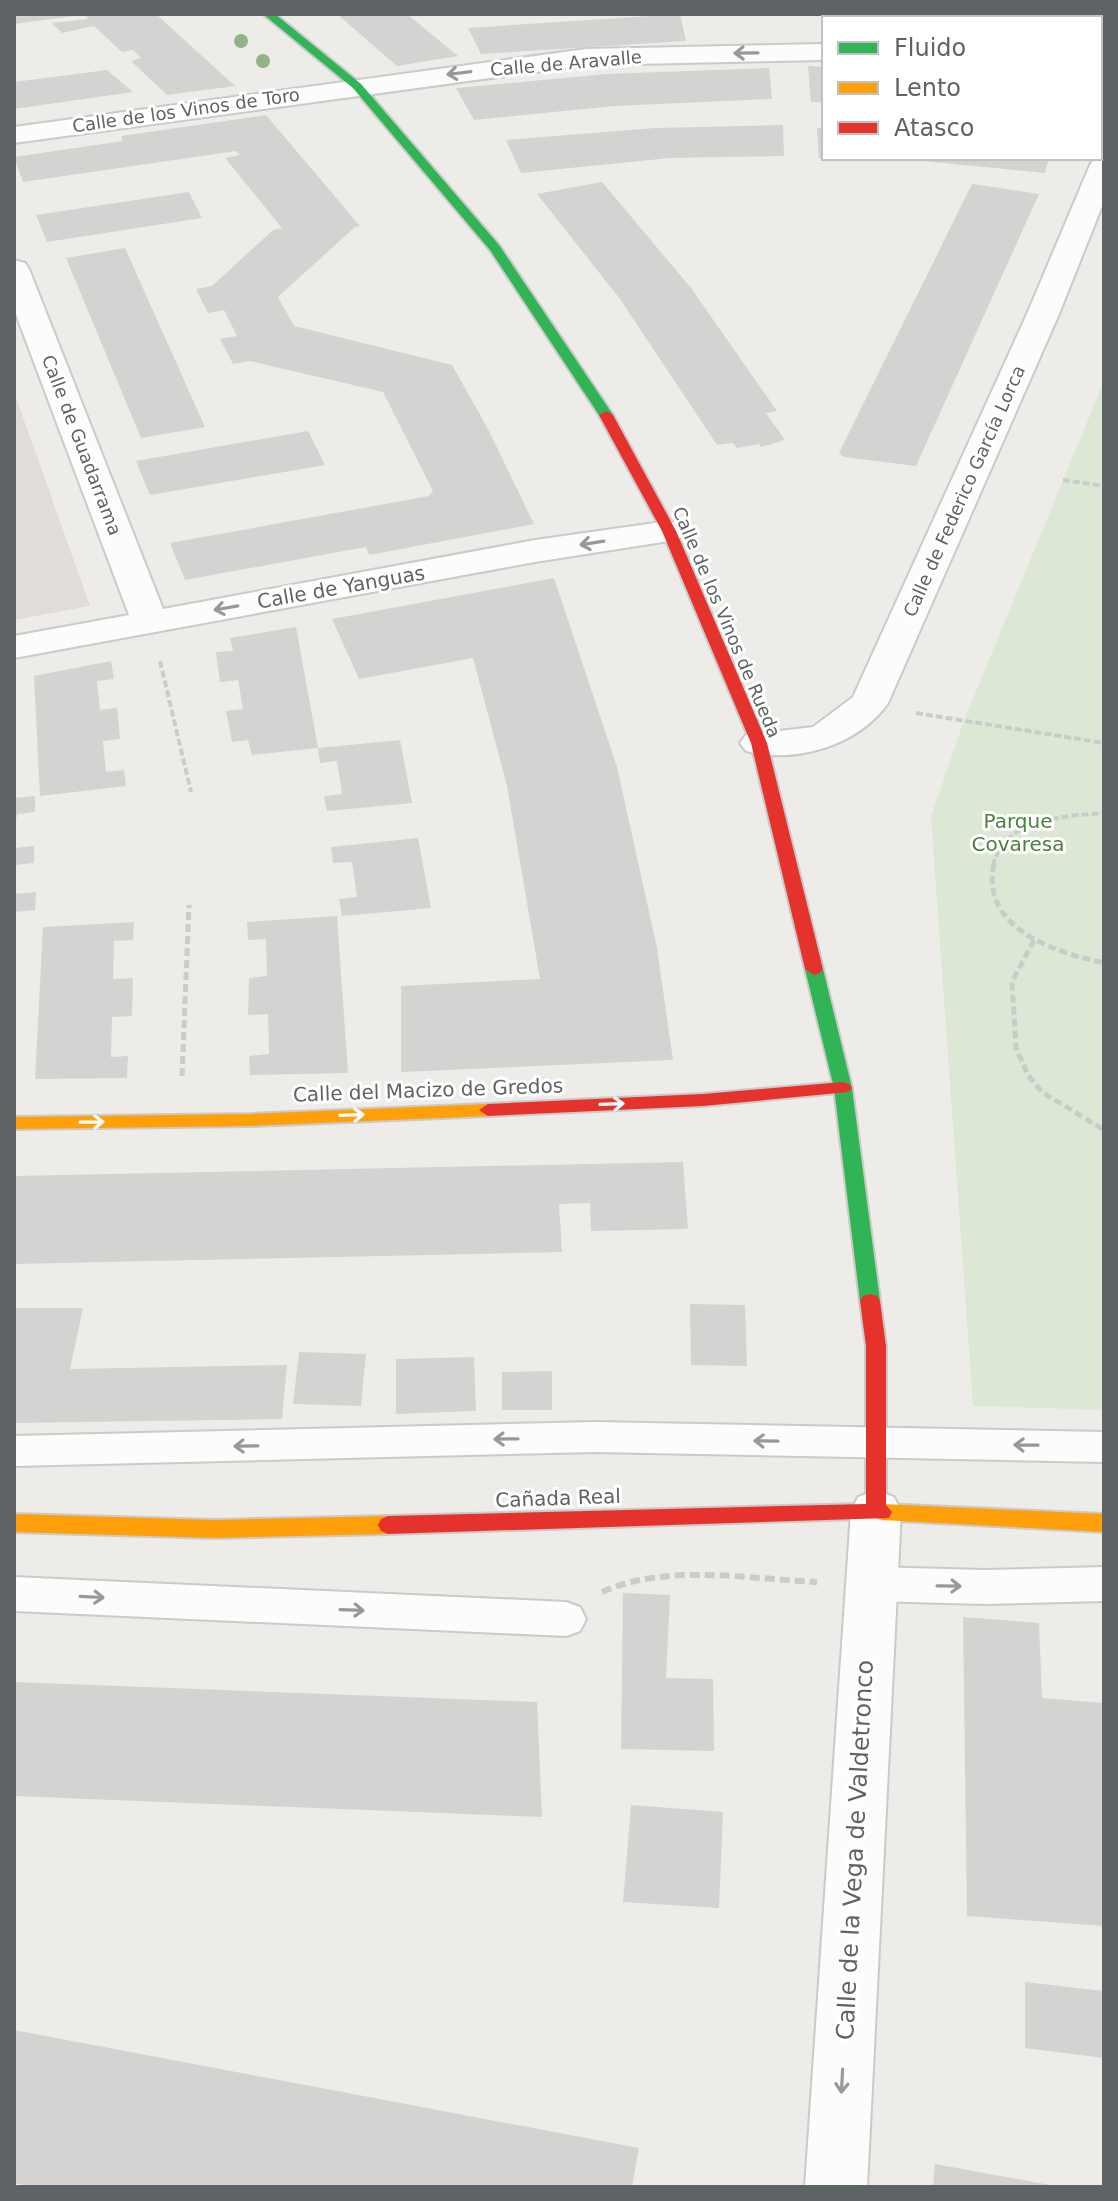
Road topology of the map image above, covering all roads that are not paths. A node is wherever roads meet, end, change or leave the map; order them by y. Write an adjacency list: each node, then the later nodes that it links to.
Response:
1 (268, 14): 3 (street, Calle de los Vinos de Rueda)
2 (822, 52): 3 (street, Calle de Aravalle, one-way to 3)
3 (357, 86): 4 (street, Calle de los Vinos de Toro); 7 (street, Calle de los Vinos de Rueda)
4 (14, 135)
5 (1104, 165): 10 (street, Calle de Federico García Lorca)
6 (14, 269): 8 (street, Calle de Guadarrama)
7 (669, 531): 8 (street, Calle de Yanguas, one-way to 8); 10 (street, Calle de los Vinos de Rueda)
8 (150, 622): 9 (street, Calle de Yanguas)
9 (14, 647)
10 (759, 743): 11 (street, Calle de los Vinos de Rueda)
11 (843, 1088): 12 (street, Calle del Macizo de Gredos, one-way to 11); 13 (street)
12 (14, 1123)
13 (878, 1443): 14 (lane, one-way to 13); 15 (lane, one-way to 15); 16 (street)
14 (1104, 1447)
15 (14, 1451)
16 (876, 1512): 17 (street, Cañada Real); 18 (street, Cañada Real); 19 (street, Calle de la Vega de Valdetronco)
17 (14, 1523)
18 (1104, 1523)
19 (871, 1584): 20 (lane, one-way to 20); 23 (street, Calle de la Vega de Valdetronco, one-way to 23)
20 (1104, 1584)
21 (14, 1594): 22 (lane, one-way to 22)
22 (566, 1619)
23 (836, 2187)

